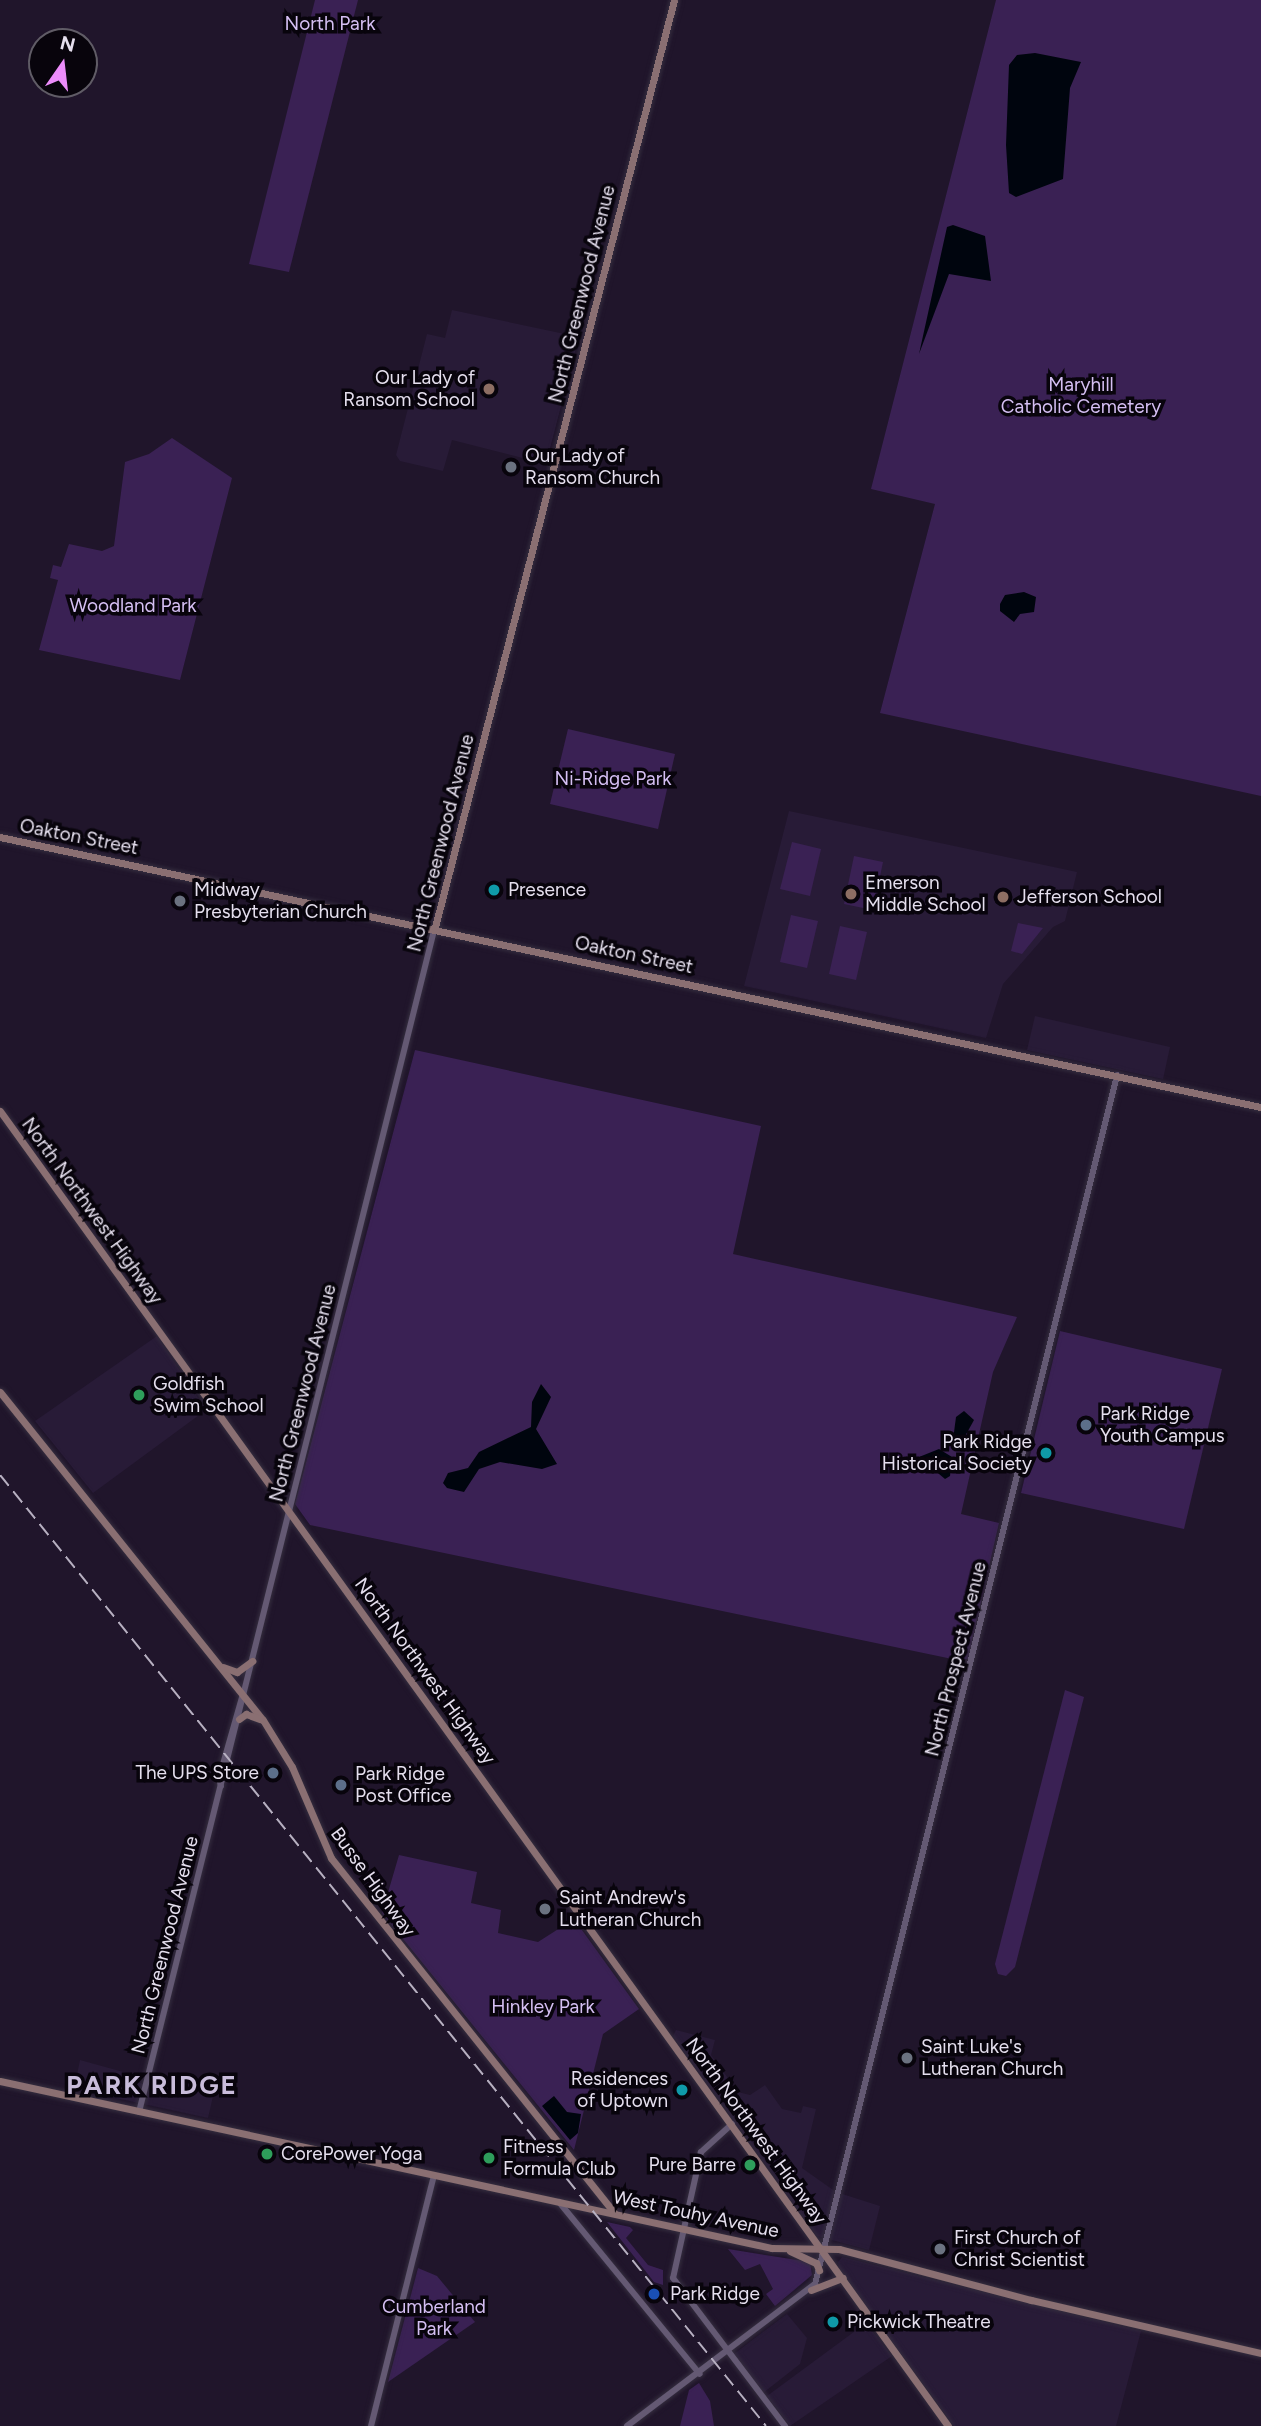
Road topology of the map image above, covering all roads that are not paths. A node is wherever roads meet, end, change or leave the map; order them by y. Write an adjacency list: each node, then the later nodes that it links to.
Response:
1 (674, 0): 3 (main road, North Greenwood Avenue)
2 (0, 837): 3 (main road, Oakton Street)
3 (435, 927): 4 (main road, Oakton Street); 8 (street, North Greenwood Avenue)
4 (1117, 1075): 5 (main road, Oakton Street); 23 (street, North Prospect Avenue)
5 (1261, 1107)
6 (0, 1111): 8 (main road, North Northwest Highway)
7 (0, 1392): 10 (main road, Busse Highway)
8 (289, 1510): 9 (street, North Greenwood Avenue); 17 (main road, North Northwest Highway)
9 (252, 1661): 10 (main road); 11 (street, North Greenwood Avenue)
10 (220, 1666): 11 (main road, Busse Highway)
11 (243, 1695): 12 (street, North Greenwood Avenue); 13 (main road, Busse Highway); 14 (street, North Greenwood Avenue)
12 (239, 1719): 13 (main road); 14 (street, North Greenwood Avenue)
13 (263, 1720): 20 (main road, Busse Highway)
14 (221, 1786): 16 (street, North Greenwood Avenue)
15 (0, 2081): 16 (main road, West Touhy Avenue)
16 (139, 2112): 18 (main road, West Touhy Avenue)
17 (732, 2124): 21 (street); 23 (main road, North Northwest Highway)
18 (434, 2176): 19 (main road, West Touhy Avenue); 30 (street)
19 (559, 2202): 20 (main road, West Touhy Avenue); 29 (street)
20 (614, 2213): 21 (main road, West Touhy Avenue)
21 (682, 2228): 22 (main road, West Touhy Avenue); 27 (street)
22 (786, 2249): 23 (main road, West Touhy Avenue); 24 (main road)
23 (823, 2250): 24 (street, North Prospect Avenue); 25 (main road, North Northwest Highway); 28 (main road, West Touhy Avenue)
24 (819, 2270): 26 (street, North Prospect Avenue)
25 (843, 2278): 26 (main road); 33 (main road, North Northwest Highway)
26 (811, 2290): 27 (street)
27 (727, 2353): 29 (street); 32 (street)
28 (1261, 2353)
29 (700, 2374): 31 (street)
30 (371, 2426)
31 (627, 2426)
32 (785, 2426)
33 (948, 2426)

